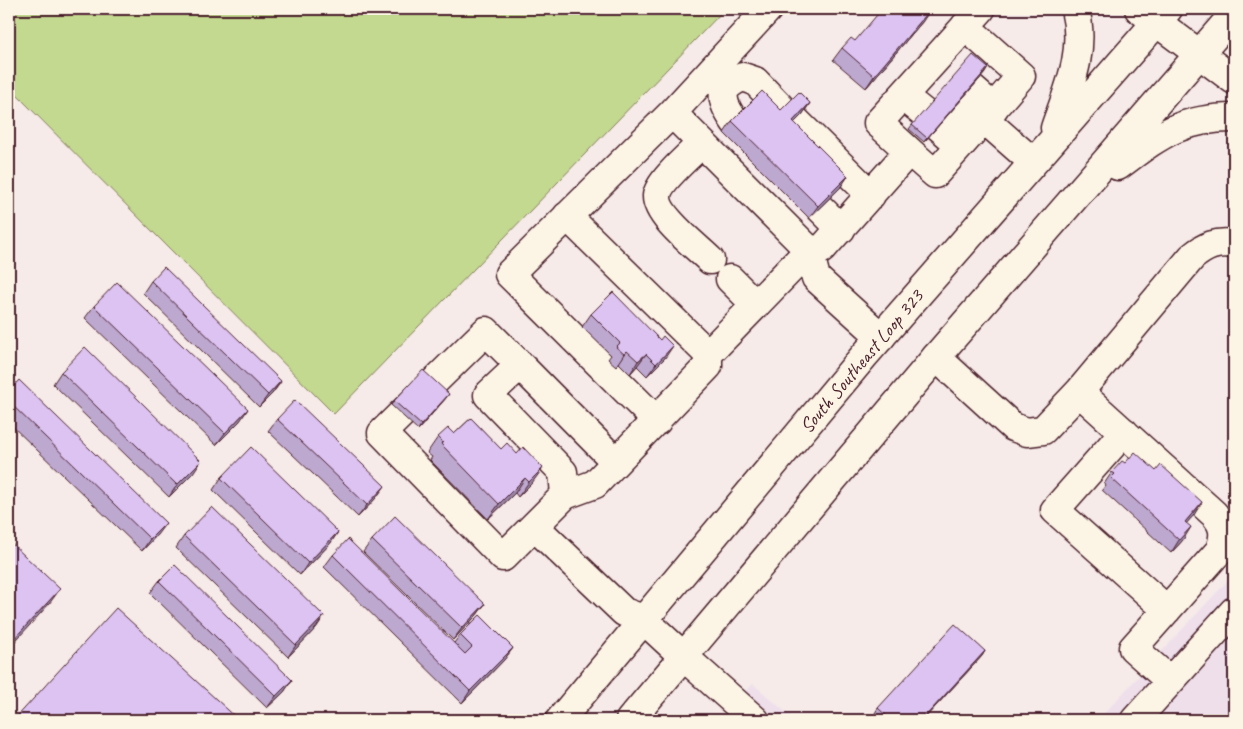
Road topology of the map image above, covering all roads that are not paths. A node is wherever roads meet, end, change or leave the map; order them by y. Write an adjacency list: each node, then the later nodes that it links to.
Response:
1 (768, 9): 8 (main road)
2 (1075, 9): 17 (main road)
3 (1231, 9): 5 (main road)
4 (1155, 13): 7 (main road); 17 (main road, South Southeast Loop 323)
5 (1234, 13): 7 (main road)
6 (973, 18): 10 (main road); 14 (main road)
7 (1200, 55): 9 (main road); 19 (main road)
8 (723, 74): 11 (main road); 13 (main road); 18 (main road)
9 (1234, 80)
10 (938, 93): 14 (main road); 16 (main road)
11 (672, 113): 15 (main road); 21 (main road)
12 (1234, 118): 19 (main road)
13 (735, 122)
14 (978, 125): 16 (main road); 17 (main road)
15 (702, 143): 24 (main road); 25 (main road)
16 (909, 151): 18 (main road)
17 (1041, 152): 28 (main road, South Southeast Loop 323)
18 (871, 195): 22 (main road)
19 (1076, 197): 30 (main road)
20 (820, 208): 22 (main road)
21 (567, 216): 29 (main road); 33 (main road)
22 (841, 229): 24 (main road)
23 (1234, 244): 32 (main road)
24 (810, 250): 27 (main road); 28 (main road)
25 (710, 260)
26 (730, 279): 27 (main road)
27 (756, 305): 29 (main road)
28 (881, 337): 40 (main road, South Southeast Loop 323)
29 (708, 354): 33 (main road)
30 (936, 357): 32 (main road); 41 (main road)
31 (520, 365): 35 (main road); 36 (main road); 37 (main road)
32 (1079, 392): 34 (main road)
33 (657, 421): 35 (main road)
34 (1124, 432): 38 (main road); 38 (main road)
35 (616, 462): 36 (main road)
36 (564, 495): 37 (main road)
37 (534, 526): 40 (main road)
38 (1167, 610): 42 (main road)
39 (1234, 611): 42 (main road)
40 (643, 619): 41 (main road); 43 (main road, South Southeast Loop 323)
41 (683, 656): 44 (main road); 45 (main road)
42 (1170, 681): 46 (main road)
43 (560, 720)
44 (630, 720)
45 (755, 720)
46 (1134, 720)

